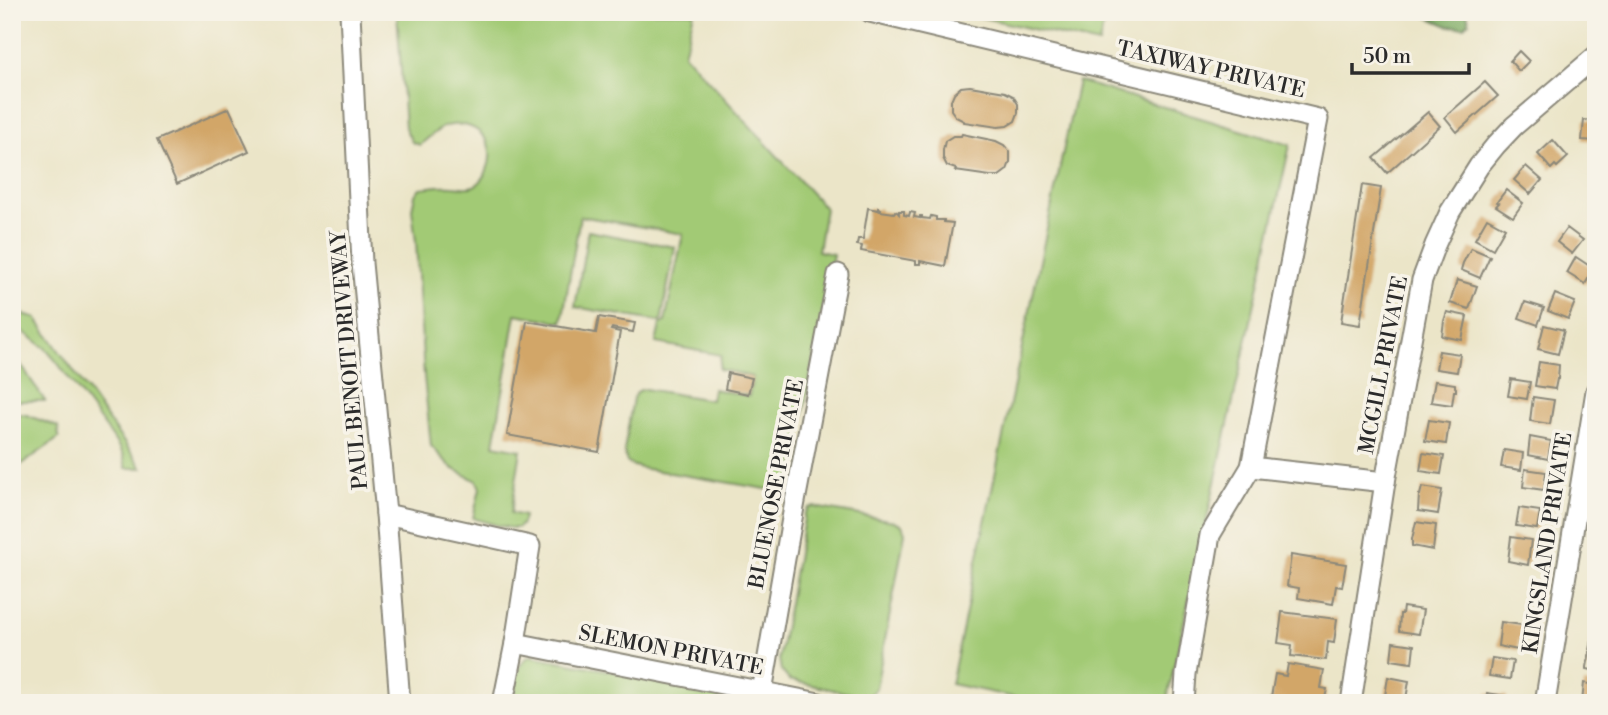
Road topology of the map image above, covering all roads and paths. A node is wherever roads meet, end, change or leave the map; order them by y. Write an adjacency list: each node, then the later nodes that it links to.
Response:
1 (350, 12): 8 (street, PAUL BENOIT DRIVEWAY)
2 (878, 18): 6 (street, TAXIWAY PRIVATE)
3 (1596, 56): 7 (street, MCGILL PRIVATE)
4 (838, 274): 10 (street, BLUENOSE PRIVATE)
5 (1596, 391): 16 (street, KINGSLAND PRIVATE)
6 (1251, 467): 7 (street); 14 (street)
7 (1385, 482): 15 (street, MCGILL PRIVATE)
8 (386, 514): 9 (street); 11 (street, PAUL BENOIT DRIVEWAY)
9 (515, 643): 10 (street, SLEMON PRIVATE); 12 (street)
10 (761, 697): 13 (street, SLEMON PRIVATE)
11 (400, 703)
12 (503, 703)
13 (819, 703)
14 (1184, 703)
15 (1351, 703)
16 (1545, 703)

